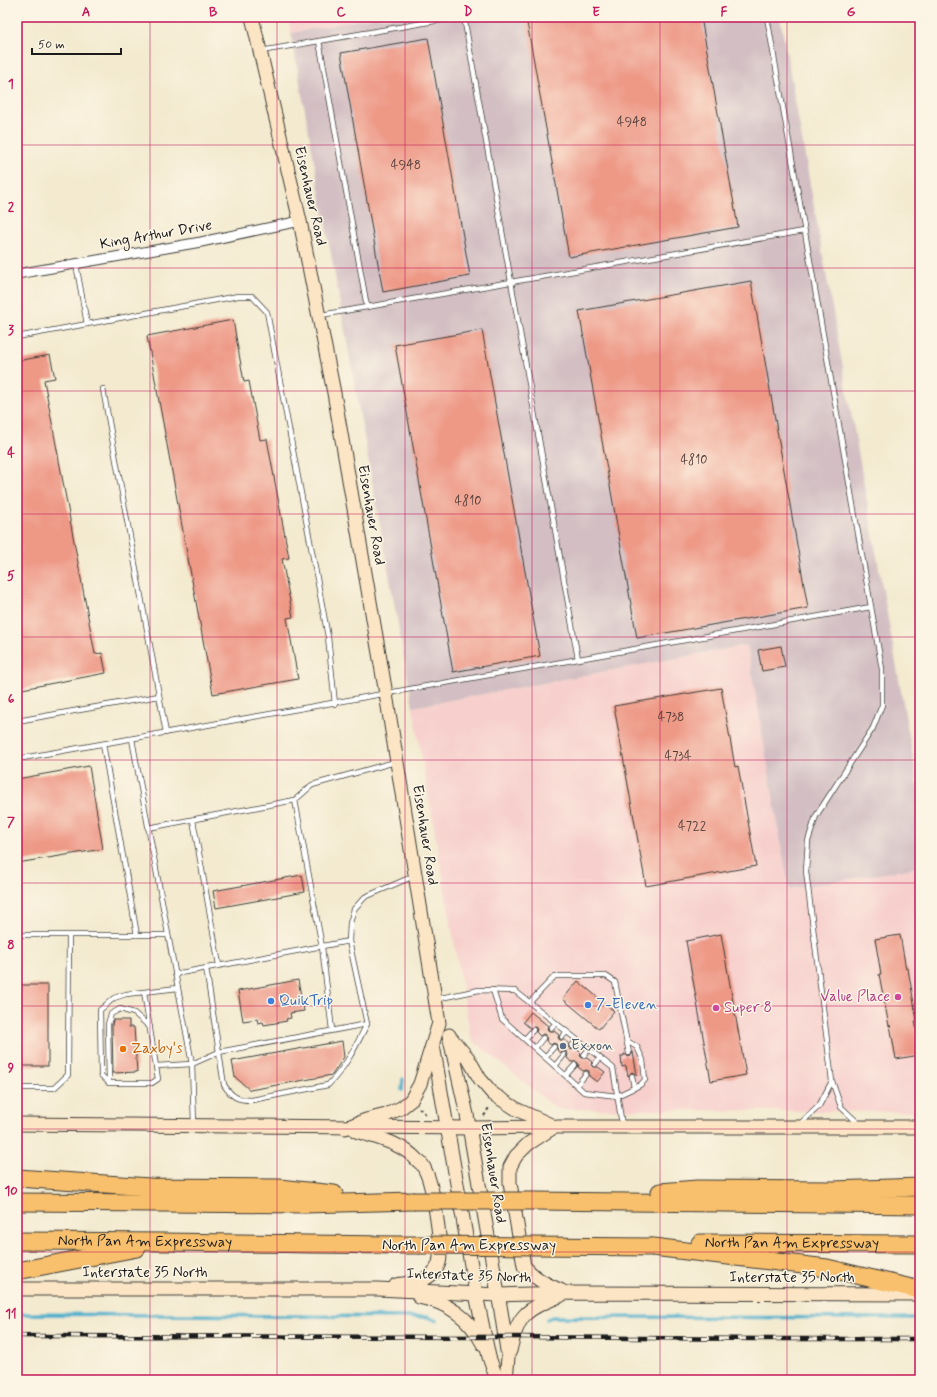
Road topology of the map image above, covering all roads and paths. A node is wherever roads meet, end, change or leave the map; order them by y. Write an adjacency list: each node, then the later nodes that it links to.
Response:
1 (458, 17): 5 (lane)
2 (464, 17): 11 (lane)
3 (766, 17): 8 (lane)
4 (252, 18): 6 (main road, Eisenhauer Road)
5 (319, 41): 6 (lane); 12 (lane)
6 (260, 52): 7 (main road, Eisenhauer Road)
7 (300, 221): 9 (street, King Arthur Drive); 13 (main road, Eisenhauer Road)
8 (804, 231): 11 (lane); 17 (lane)
9 (76, 264): 10 (street, King Arthur Drive); 14 (lane)
10 (17, 274)
11 (511, 282): 12 (lane); 18 (lane)
12 (367, 307): 13 (lane)
13 (319, 315): 19 (main road, Eisenhauer Road)
14 (87, 324): 15 (lane); 21 (lane)
15 (17, 337)
16 (103, 389): 20 (lane)
17 (871, 607): 18 (lane); 81 (lane)
18 (578, 659): 19 (lane)
19 (386, 694): 21 (lane); 27 (main road, Eisenhauer Road)
20 (159, 696): 22 (lane); 23 (lane)
21 (335, 704): 23 (lane)
22 (17, 722)
23 (166, 733): 24 (lane)
24 (132, 739): 25 (lane); 30 (lane)
25 (103, 744): 26 (lane); 33 (lane)
26 (17, 759)
27 (397, 761): 28 (lane); 31 (main road, Eisenhauer Road)
28 (295, 800): 29 (lane); 37 (lane)
29 (193, 820): 30 (lane); 38 (lane)
30 (148, 828): 34 (lane)
31 (416, 876): 36 (lane); 44 (main road, Eisenhauer Road)
32 (17, 935): 35 (lane)
33 (137, 935): 34 (lane); 35 (lane)
34 (168, 935): 40 (lane)
35 (69, 936): 84 (lane)
36 (349, 941): 37 (lane); 50 (lane)
37 (322, 947): 38 (lane); 53 (lane)
38 (219, 965): 39 (lane)
39 (206, 968): 40 (lane); 67 (lane)
40 (175, 974): 41 (lane)
41 (178, 988): 43 (lane); 73 (lane)
42 (493, 990): 44 (lane); 45 (lane); 59 (lane)
43 (144, 992): 51 (lane); 82 (lane)
44 (434, 999): 48 (main road, Eisenhauer Road)
45 (530, 1002): 46 (lane); 61 (lane)
46 (545, 1014): 47 (lane); 49 (lane)
47 (541, 1020)
48 (438, 1023): 56 (main road, Eisenhauer Road); 62 (main road, Eisenhauer Road)
49 (556, 1023): 52 (lane); 55 (lane)
50 (367, 1024): 53 (lane); 67 (lane)
51 (150, 1027): 76 (lane); 82 (lane)
52 (551, 1028)
53 (332, 1030): 67 (lane)
54 (533, 1030): 59 (lane)
55 (567, 1032): 57 (lane); 60 (lane)
56 (449, 1035): 93 (main road); 100 (main road, Eisenhauer Road)
57 (562, 1037)
58 (543, 1038): 65 (lane)
59 (525, 1039): 65 (lane)
60 (577, 1040): 63 (lane); 66 (lane)
61 (627, 1041): 68 (lane); 85 (lane)
62 (432, 1044): 98 (main road); 99 (main road, Eisenhauer Road)
63 (572, 1046)
64 (554, 1047): 71 (lane)
65 (534, 1048): 71 (lane)
66 (589, 1049): 70 (lane); 72 (lane)
67 (219, 1052): 73 (lane)
68 (629, 1053)
69 (564, 1055): 77 (lane)
70 (584, 1055)
71 (545, 1057): 77 (lane)
72 (600, 1058): 74 (lane); 86 (lane)
73 (192, 1064): 76 (lane); 92 (lane)
74 (595, 1064)
75 (575, 1065): 79 (lane)
76 (156, 1066): 82 (lane)
77 (555, 1066): 79 (lane)
78 (586, 1074): 83 (lane)
79 (566, 1075): 83 (lane)
80 (632, 1076): 85 (lane)
81 (832, 1081): 95 (lane); 96 (lane)
82 (109, 1083)
83 (577, 1085): 86 (lane)
84 (17, 1088)
85 (634, 1088): 86 (lane)
86 (617, 1096): 94 (lane)
87 (493, 1102): 90 (path)
88 (419, 1107): 89 (path)
89 (429, 1117)
90 (484, 1122)
91 (17, 1124): 92 (main road)
92 (194, 1126): 98 (main road)
93 (554, 1127): 94 (main road); 100 (main road); 115 (main road)
94 (622, 1127): 95 (main road)
95 (796, 1127): 96 (main road)
96 (862, 1127): 97 (main road)
97 (920, 1127)
98 (345, 1128): 99 (main road); 112 (main road)
99 (447, 1128): 100 (main road); 116 (main road, Eisenhauer Road)
100 (470, 1128): 118 (main road, Eisenhauer Road)
101 (17, 1178): 103 (highway)
102 (920, 1187): 104 (highway)
103 (405, 1201): 104 (highway, bridge); 105 (highway)
104 (542, 1201): 106 (highway)
105 (17, 1202)
106 (920, 1205)
107 (17, 1241): 108 (highway, North Pan Am Expressway)
108 (170, 1242): 110 (highway, North Pan Am Expressway, bridge); 111 (highway)
109 (920, 1244): 110 (highway, North Pan Am Expressway)
110 (653, 1247): 114 (highway)
111 (17, 1271)
112 (378, 1289): 113 (main road, Interstate 35 North); 116 (main road, Interstate 35 North); 119 (main road)
113 (17, 1290)
114 (920, 1290)
115 (567, 1293): 117 (main road, Interstate 35 North); 118 (main road, Interstate 35 North); 120 (main road)
116 (476, 1294): 118 (main road, Interstate 35 North); 119 (main road, Eisenhauer Road)
117 (920, 1294)
118 (498, 1295): 120 (main road, Eisenhauer Road)
119 (489, 1357): 121 (main road, Eisenhauer Road)
120 (508, 1357): 122 (main road, Eisenhauer Road)
121 (497, 1380)
122 (506, 1380)

